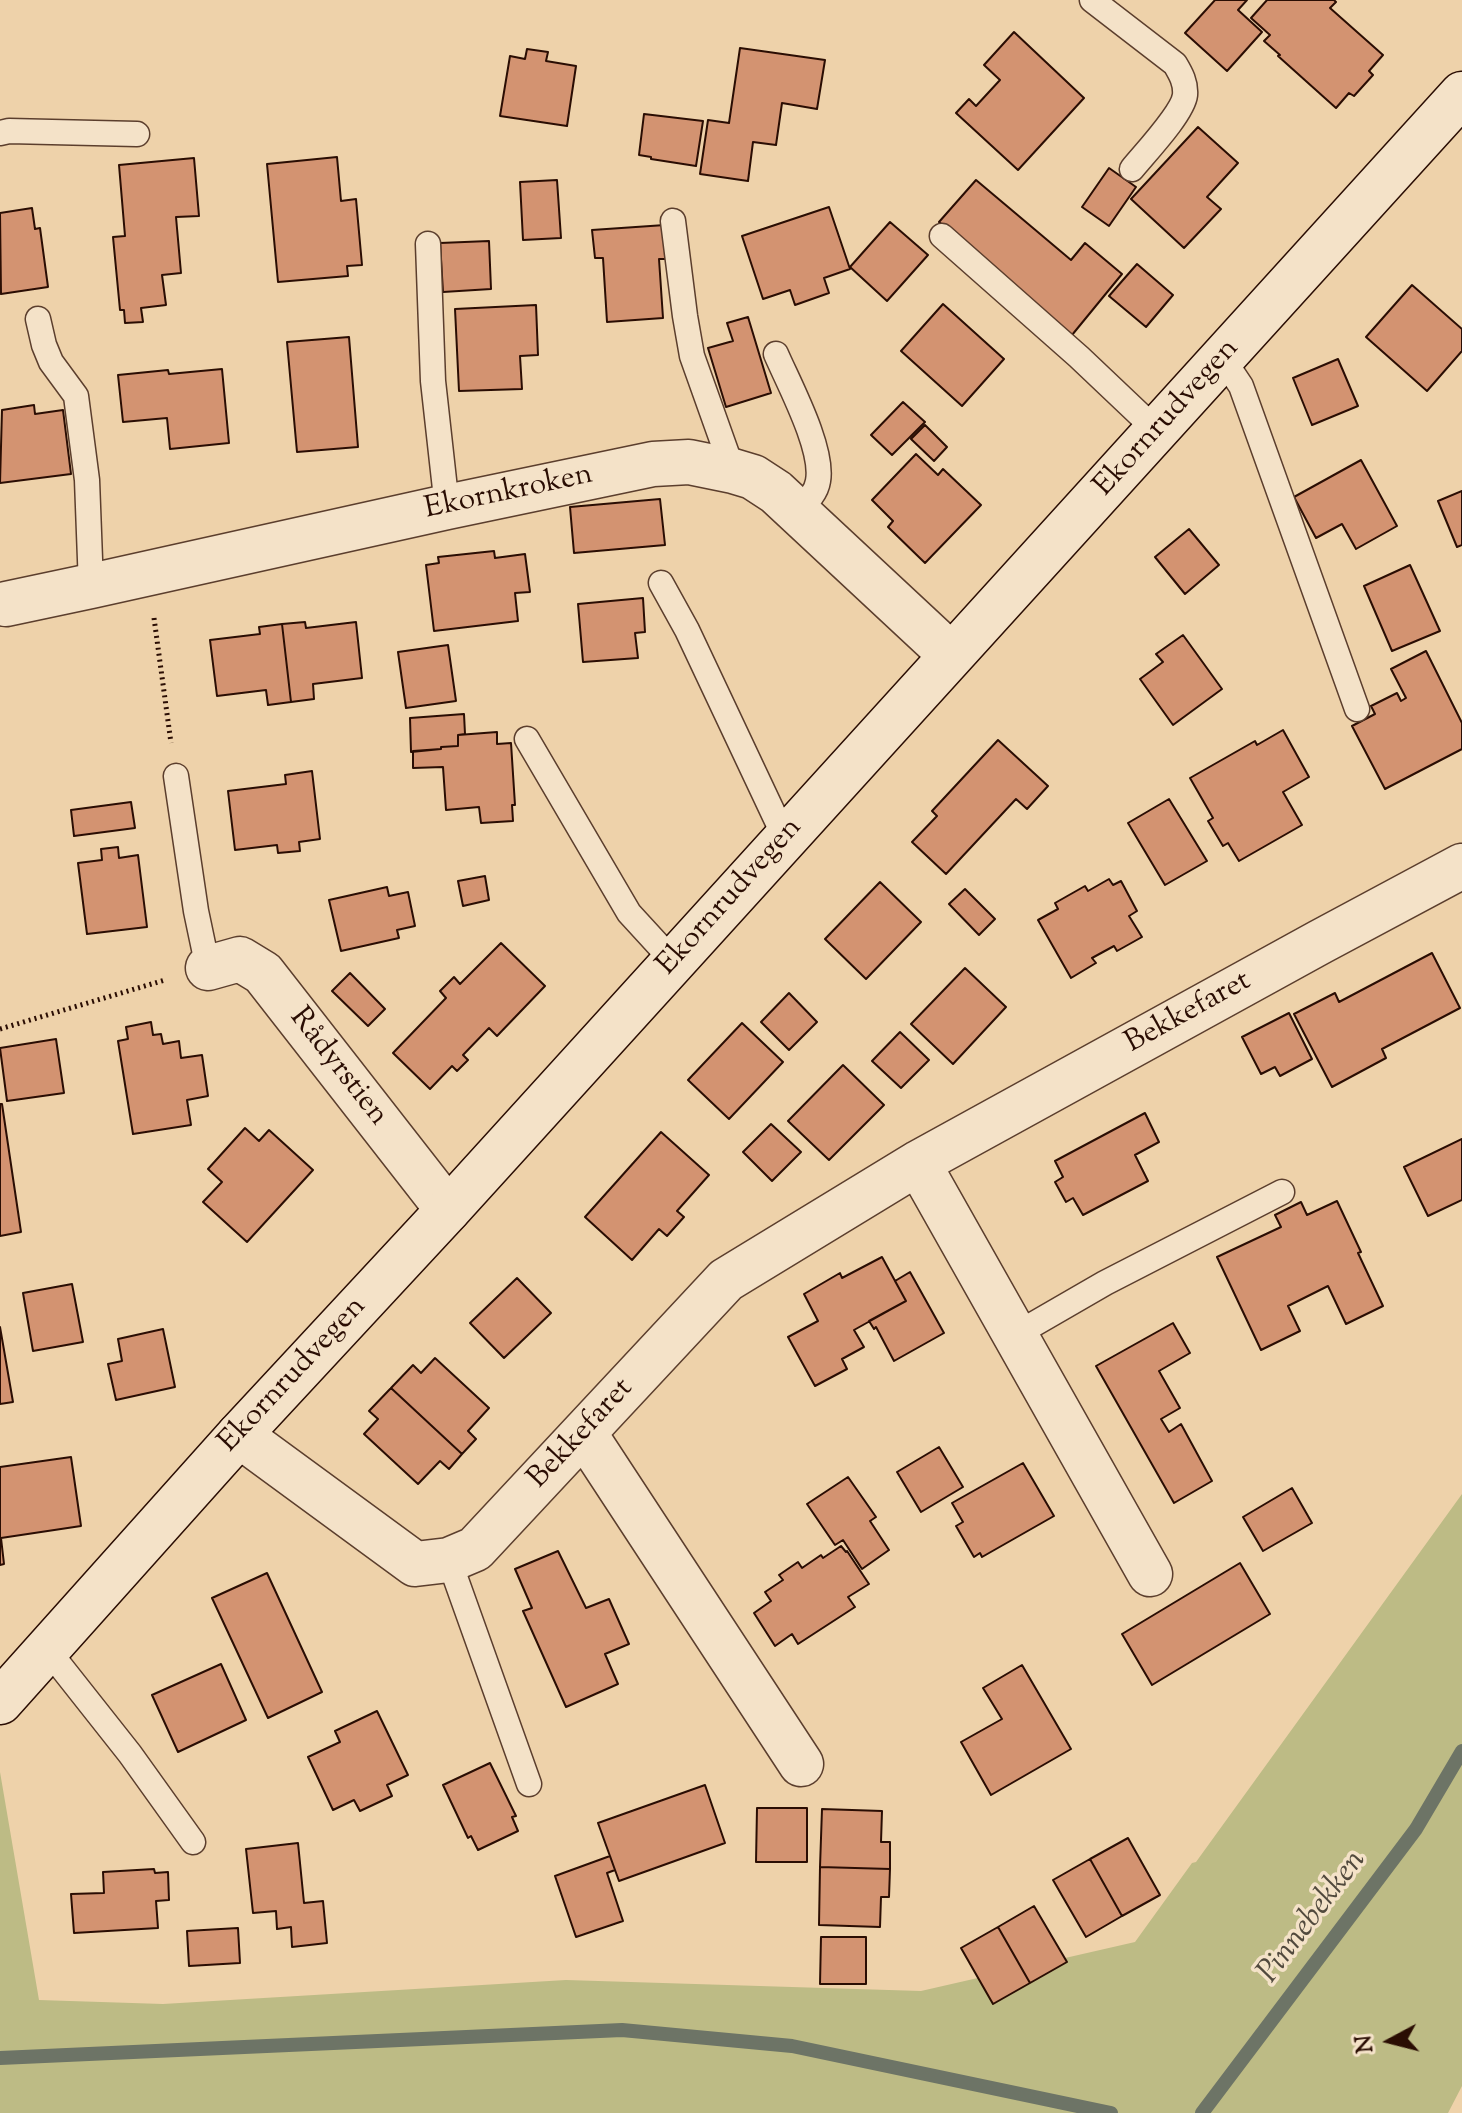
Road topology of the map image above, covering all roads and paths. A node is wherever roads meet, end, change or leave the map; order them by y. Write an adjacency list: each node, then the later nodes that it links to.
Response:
1 (1092, 0): 5 (lane)
2 (1462, 94): 11 (street, Ekornrudvegen)
3 (0, 133): 4 (lane)
4 (137, 134)
5 (1132, 169)
6 (673, 221): 13 (lane)
7 (942, 236): 12 (lane)
8 (428, 244): 14 (lane)
9 (38, 319): 18 (lane)
10 (776, 354): 15 (lane)
11 (1223, 359): 12 (street, Ekornrudvegen); 21 (lane)
12 (1157, 431): 20 (street, Ekornrudvegen)
13 (733, 471): 14 (street, Ekornkroken); 15 (street, Ekornkroken)
14 (447, 507): 16 (street, Ekornkroken)
15 (797, 511): 20 (street, Ekornkroken)
16 (148, 574): 18 (street, Ekornkroken); 23 (path)
17 (661, 583): 24 (lane)
18 (91, 586): 19 (street, Ekornkroken)
19 (6, 604)
20 (951, 655): 24 (street, Ekornrudvegen)
21 (1357, 709)
22 (527, 739): 26 (lane)
23 (176, 776): 27 (lane)
24 (785, 838): 26 (street, Ekornrudvegen)
25 (1462, 866): 29 (street, Bekkefaret)
26 (673, 961): 31 (street, Ekornrudvegen)
27 (208, 968): 28 (path); 31 (street, Rådyrstien)
28 (0, 1029)
29 (918, 1163): 32 (street); 33 (street, Bekkefaret)
30 (1282, 1192): 32 (lane)
31 (448, 1210): 34 (street, Ekornrudvegen)
32 (1015, 1335): 36 (street)
33 (584, 1433): 35 (street, Bekkefaret); 39 (street)
34 (239, 1435): 35 (street, Bekkefaret); 37 (street, Ekornrudvegen)
35 (449, 1560): 40 (lane)
36 (1150, 1574)
37 (47, 1649): 38 (street, Ekornrudvegen); 41 (lane)
38 (0, 1702)
39 (801, 1764)
40 (529, 1784)
41 (193, 1842)

